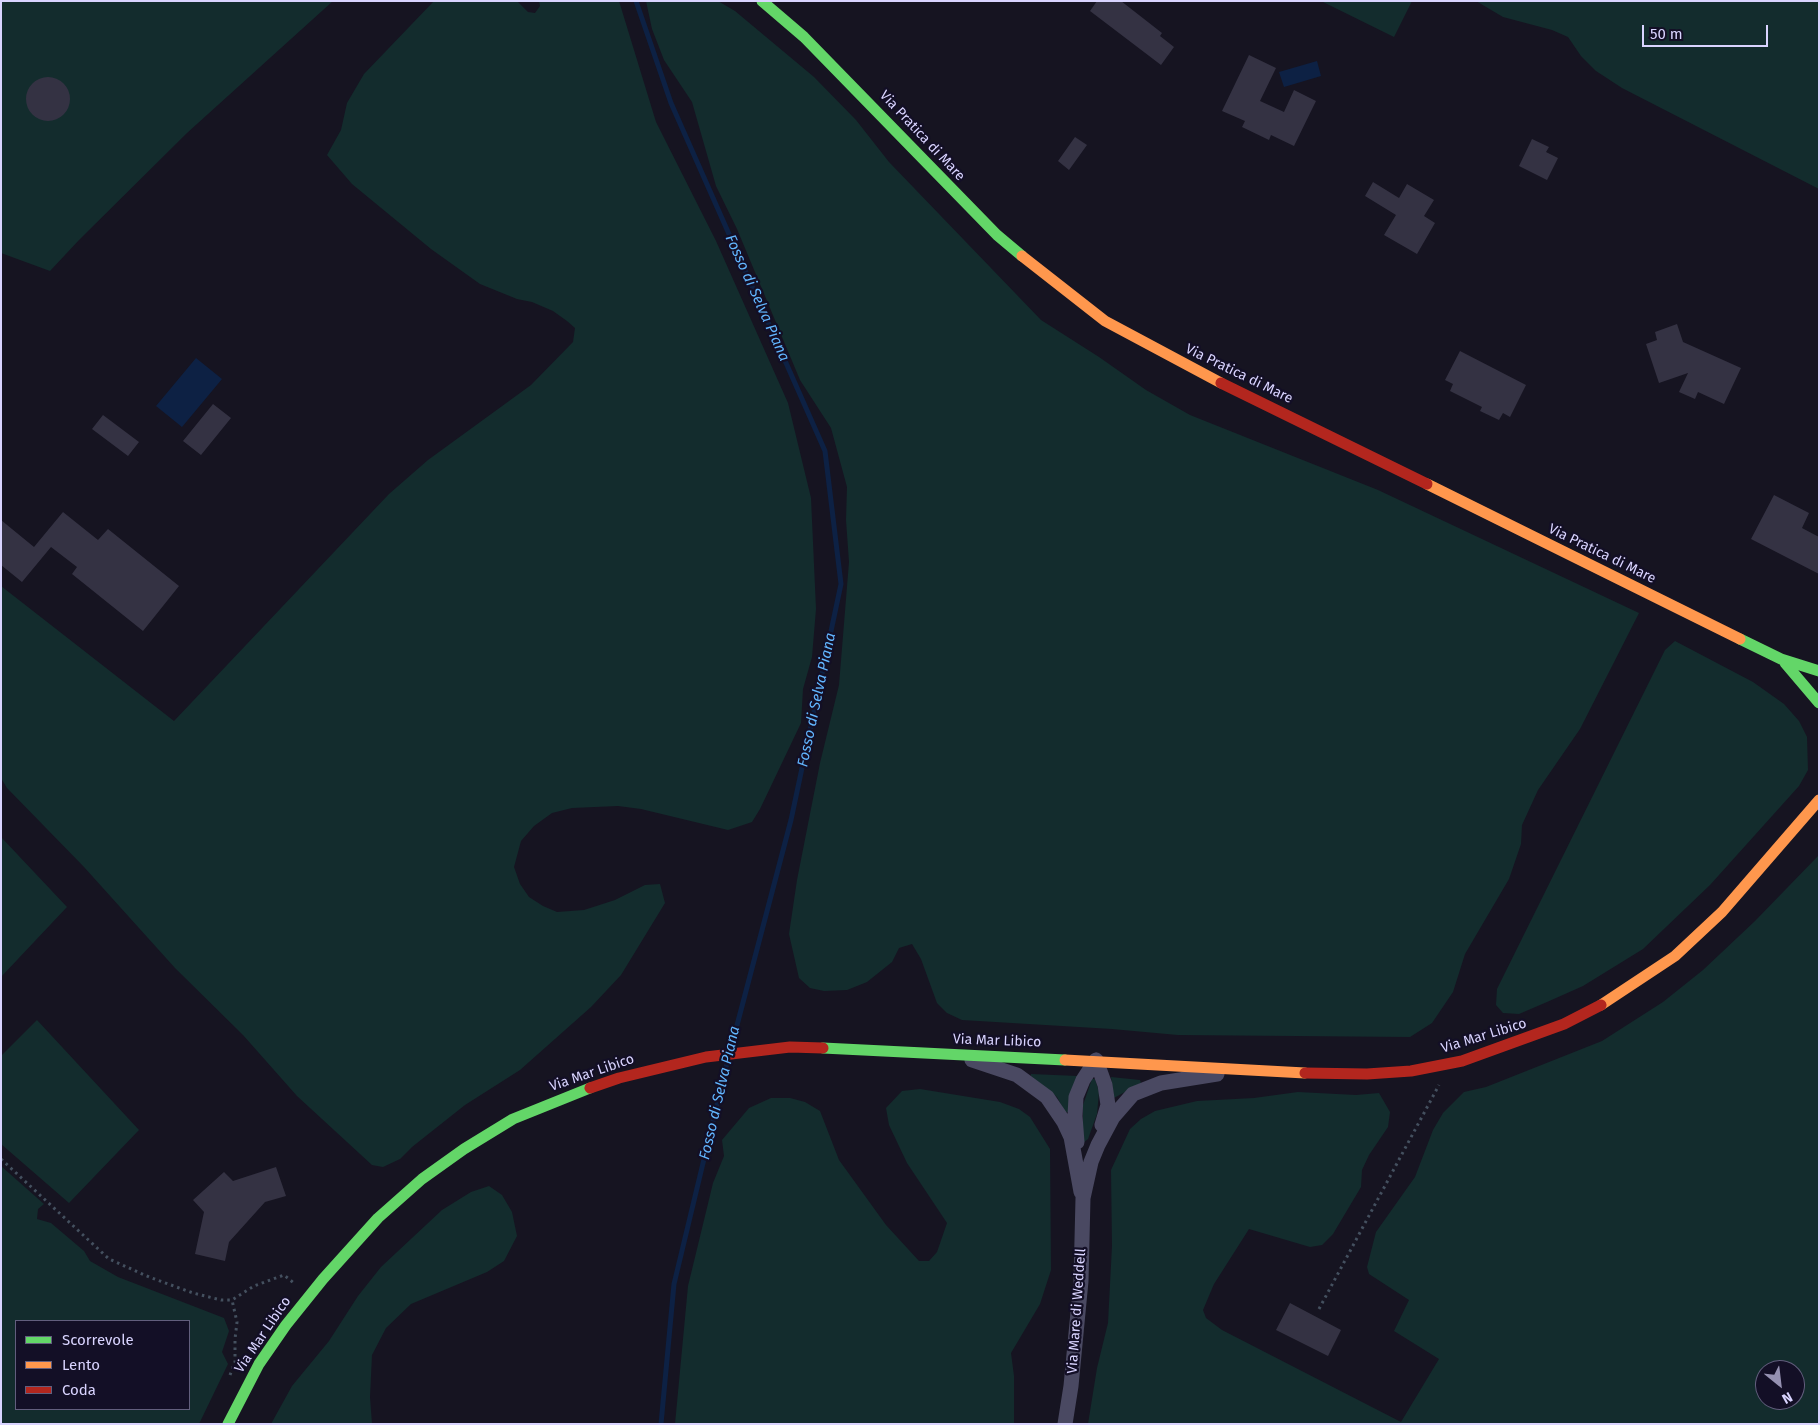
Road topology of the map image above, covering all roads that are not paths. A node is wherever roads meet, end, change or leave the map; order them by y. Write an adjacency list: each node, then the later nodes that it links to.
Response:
1 (762, 1): 2 (street, Via Pratica di Mare)
2 (1781, 659): 3 (street, Via Pratica di Mare); 4 (street, Via Pratica di Mare)
3 (1819, 671)
4 (1819, 703)
5 (1819, 800): 8 (street, Via Mar Libico)
6 (957, 1055): 7 (street, Via Mar Libico); 9 (street, Via Mare di Weddell); 10 (street, Via Mar Libico)
7 (1096, 1060): 8 (street, Via Mar Libico); 9 (street); 9 (street)
8 (1232, 1070): 9 (street, Via Mare di Weddell)
9 (1083, 1198): 11 (street, Via Mare di Weddell)
10 (228, 1424)
11 (1065, 1424)

